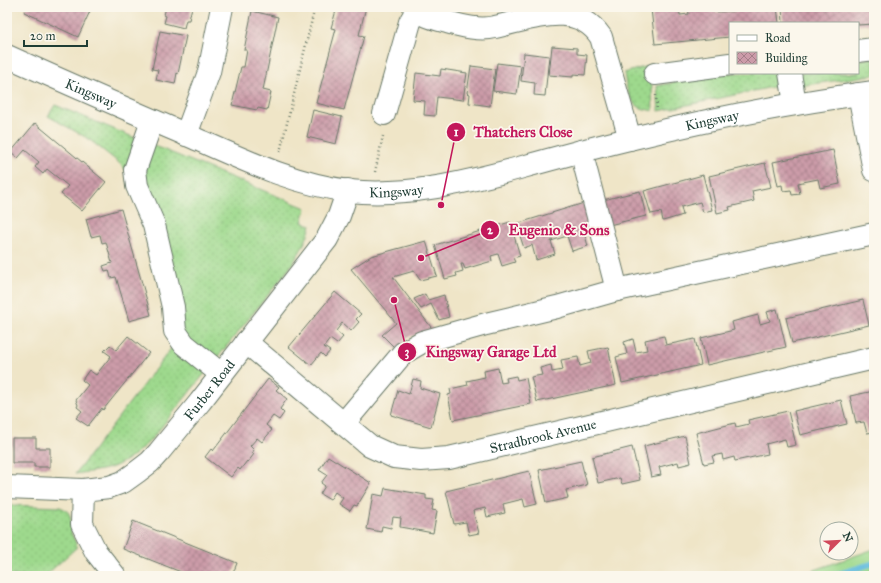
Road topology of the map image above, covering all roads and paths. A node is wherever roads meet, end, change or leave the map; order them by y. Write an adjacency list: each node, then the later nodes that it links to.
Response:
1 (222, 7): 15 (street)
2 (315, 7): 19 (path)
3 (415, 8): 12 (street); 16 (street)
4 (874, 49): 5 (street)
5 (859, 51)
6 (7, 56): 13 (street, Kingsway)
7 (729, 64): 8 (street)
8 (655, 74): 14 (path)
9 (790, 74): 11 (street)
10 (867, 93): 11 (street, Kingsway); 18 (street)
11 (795, 104): 14 (street, Kingsway)
12 (384, 114): 21 (path)
13 (152, 121): 15 (street, Kingsway); 26 (street)
14 (658, 132): 16 (street, Kingsway)
15 (186, 135): 19 (street, Kingsway)
16 (630, 139): 17 (street, Kingsway)
17 (581, 151): 21 (street, Kingsway); 23 (street)
18 (874, 170)
19 (275, 173): 20 (street, Kingsway)
20 (348, 190): 21 (street, Kingsway); 24 (street, Furber Road)
21 (370, 192)
22 (874, 234): 23 (street)
23 (617, 290): 27 (street)
24 (246, 342): 26 (street, Furber Road); 27 (street, Stradbrook Avenue)
25 (874, 358): 27 (street, Stradbrook Avenue)
26 (221, 374): 29 (street, Furber Road)
27 (344, 423)
28 (7, 487): 29 (street, Furber Road)
29 (83, 490): 30 (street)
30 (115, 576)

